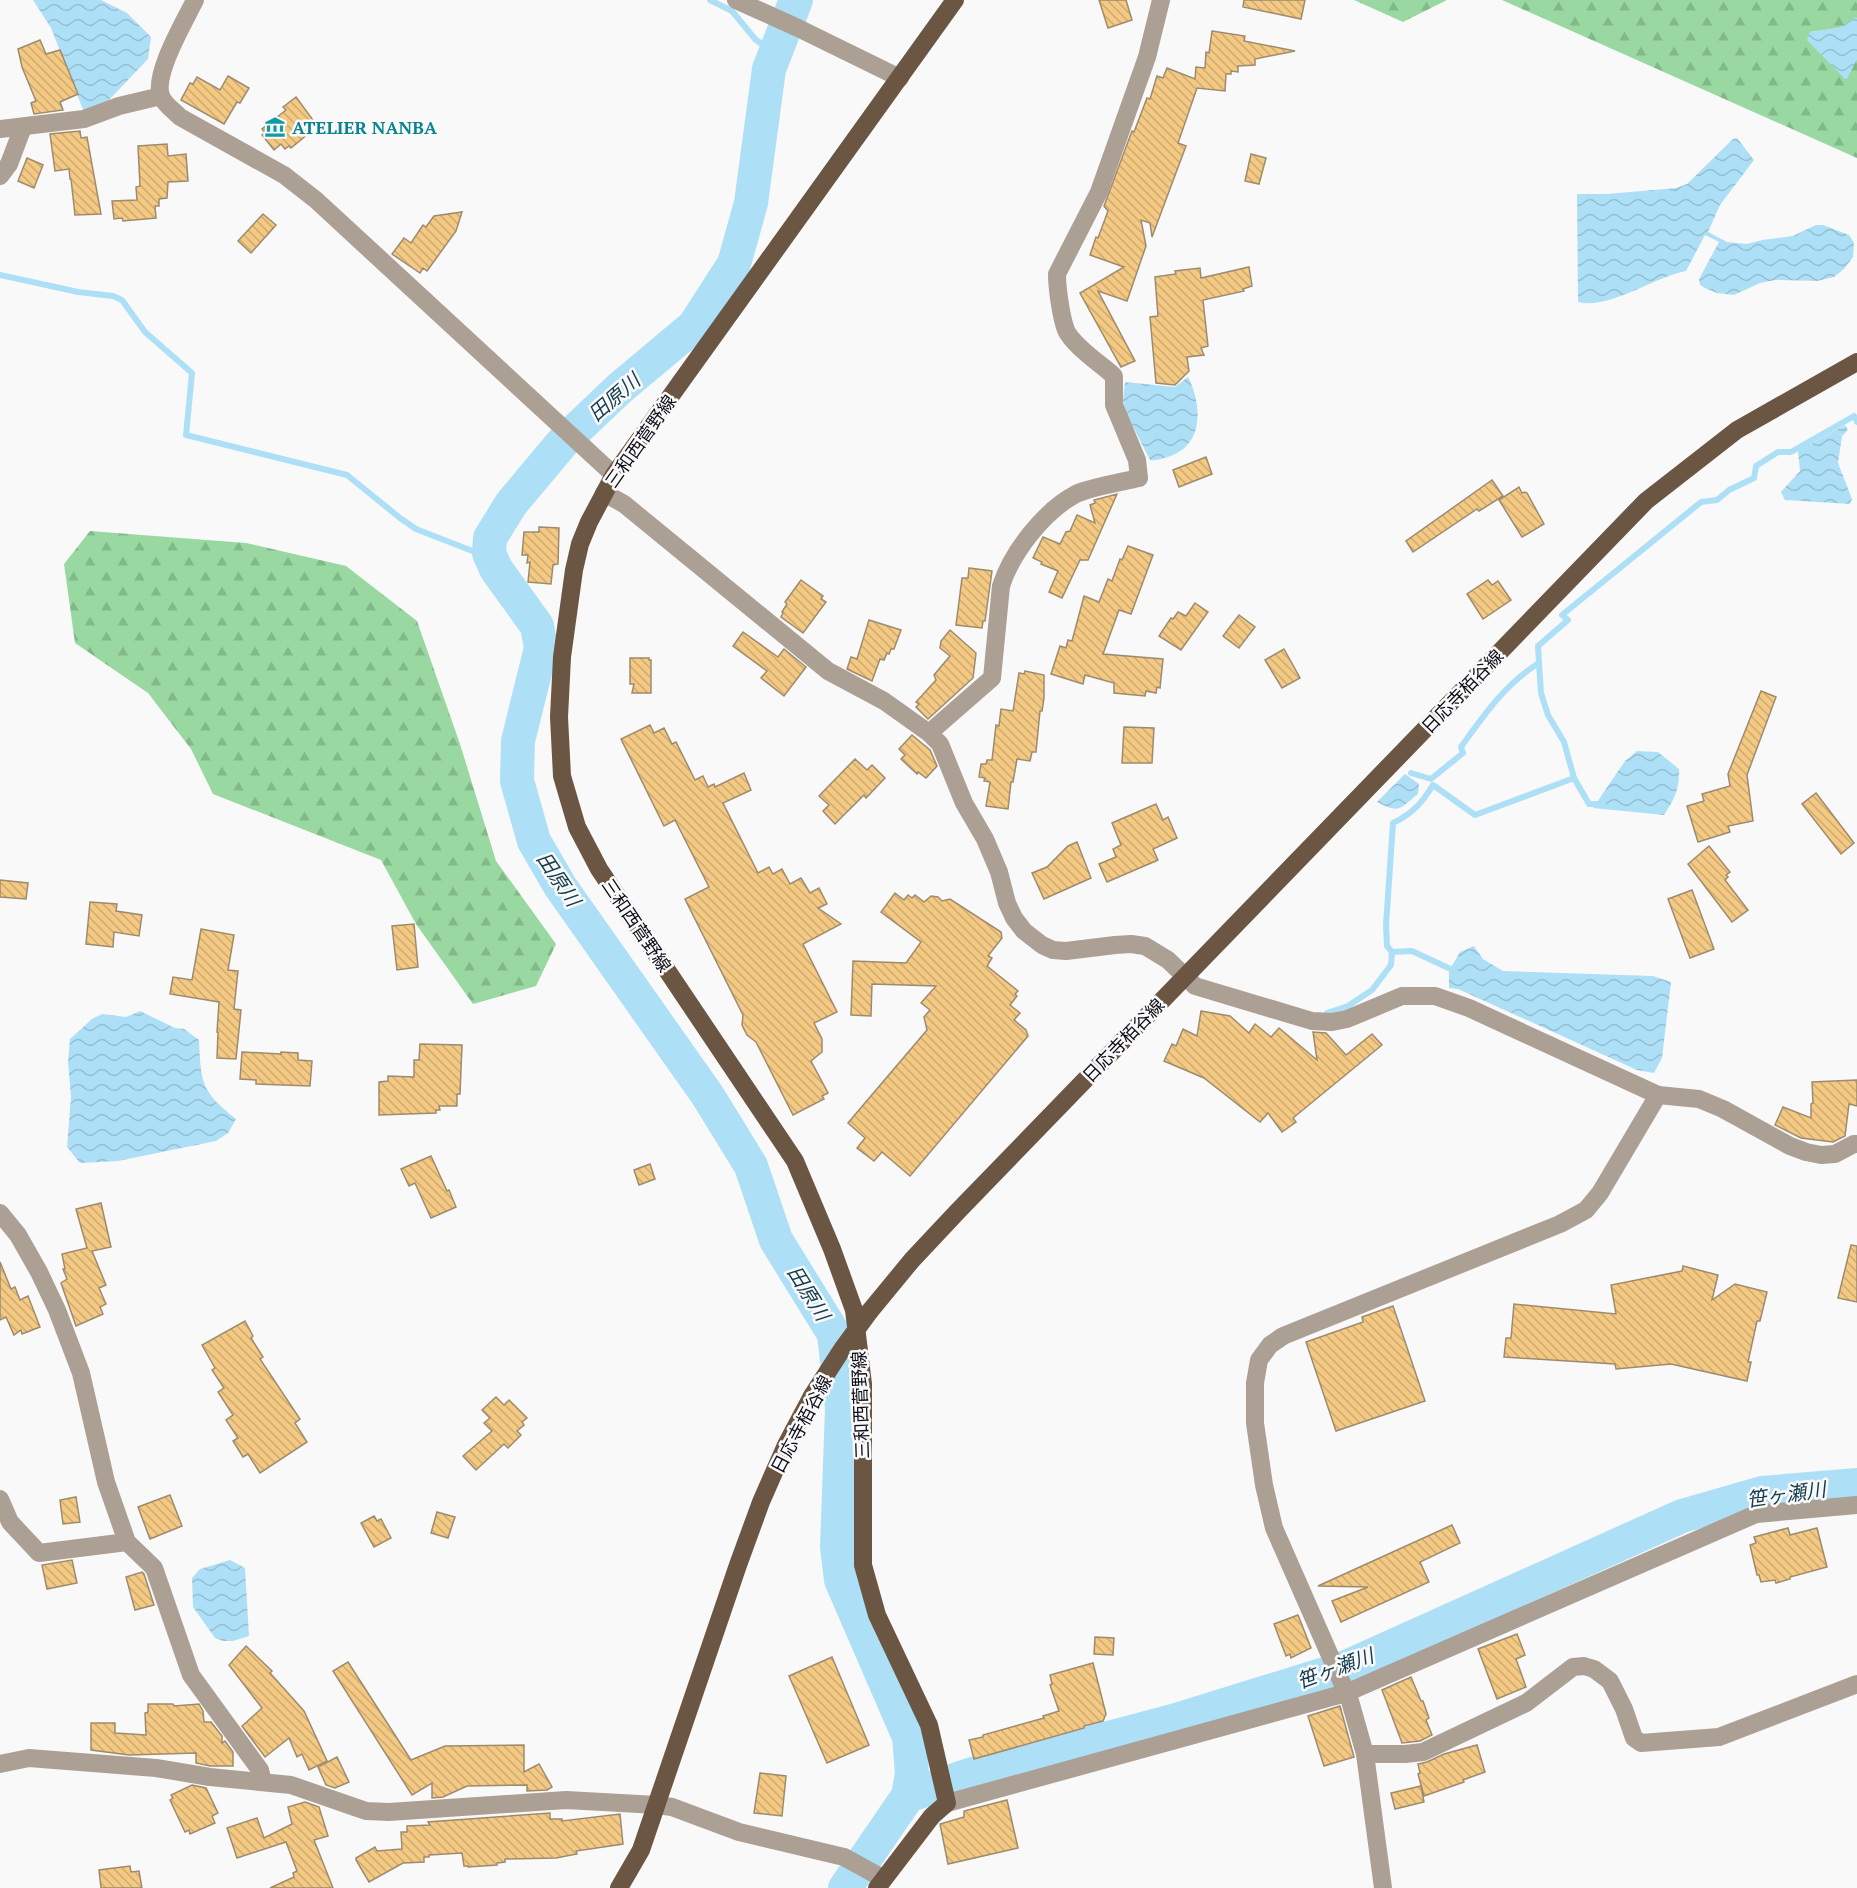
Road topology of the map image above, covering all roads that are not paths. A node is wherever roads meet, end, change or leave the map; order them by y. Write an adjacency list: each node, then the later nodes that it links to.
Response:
1 (195, 0): 6 (street)
2 (736, 0): 5 (street)
3 (955, 0): 5 (main road, 三和西菅野線)
4 (1161, 0): 13 (street)
5 (900, 78): 11 (main road, 三和西菅野線)
6 (161, 96): 7 (street); 11 (street)
7 (23, 127): 8 (street); 9 (street)
8 (0, 129)
9 (0, 176)
10 (1857, 362): 14 (main road, 日応寺栢谷線)
11 (614, 475): 12 (main road, 三和西菅野線)
12 (604, 493): 13 (street); 26 (main road, 三和西菅野線)
13 (929, 733): 14 (street)
14 (1185, 977): 15 (street); 27 (main road, 日応寺栢谷線, bridge)
15 (1658, 1095): 16 (street); 22 (street)
16 (1857, 1144)
17 (0, 1213): 20 (street)
18 (0, 1499): 20 (street)
19 (1857, 1505): 22 (street)
20 (127, 1542): 25 (street)
21 (1857, 1684): 23 (street)
22 (1344, 1689): 23 (street); 26 (street)
23 (1365, 1754): 30 (street)
24 (0, 1764): 25 (street)
25 (262, 1782): 27 (street)
26 (946, 1799): 28 (main road)
27 (657, 1805): 28 (street); 29 (main road, 日応寺栢谷線)
28 (878, 1880)
29 (619, 1888)
30 (1383, 1888)

